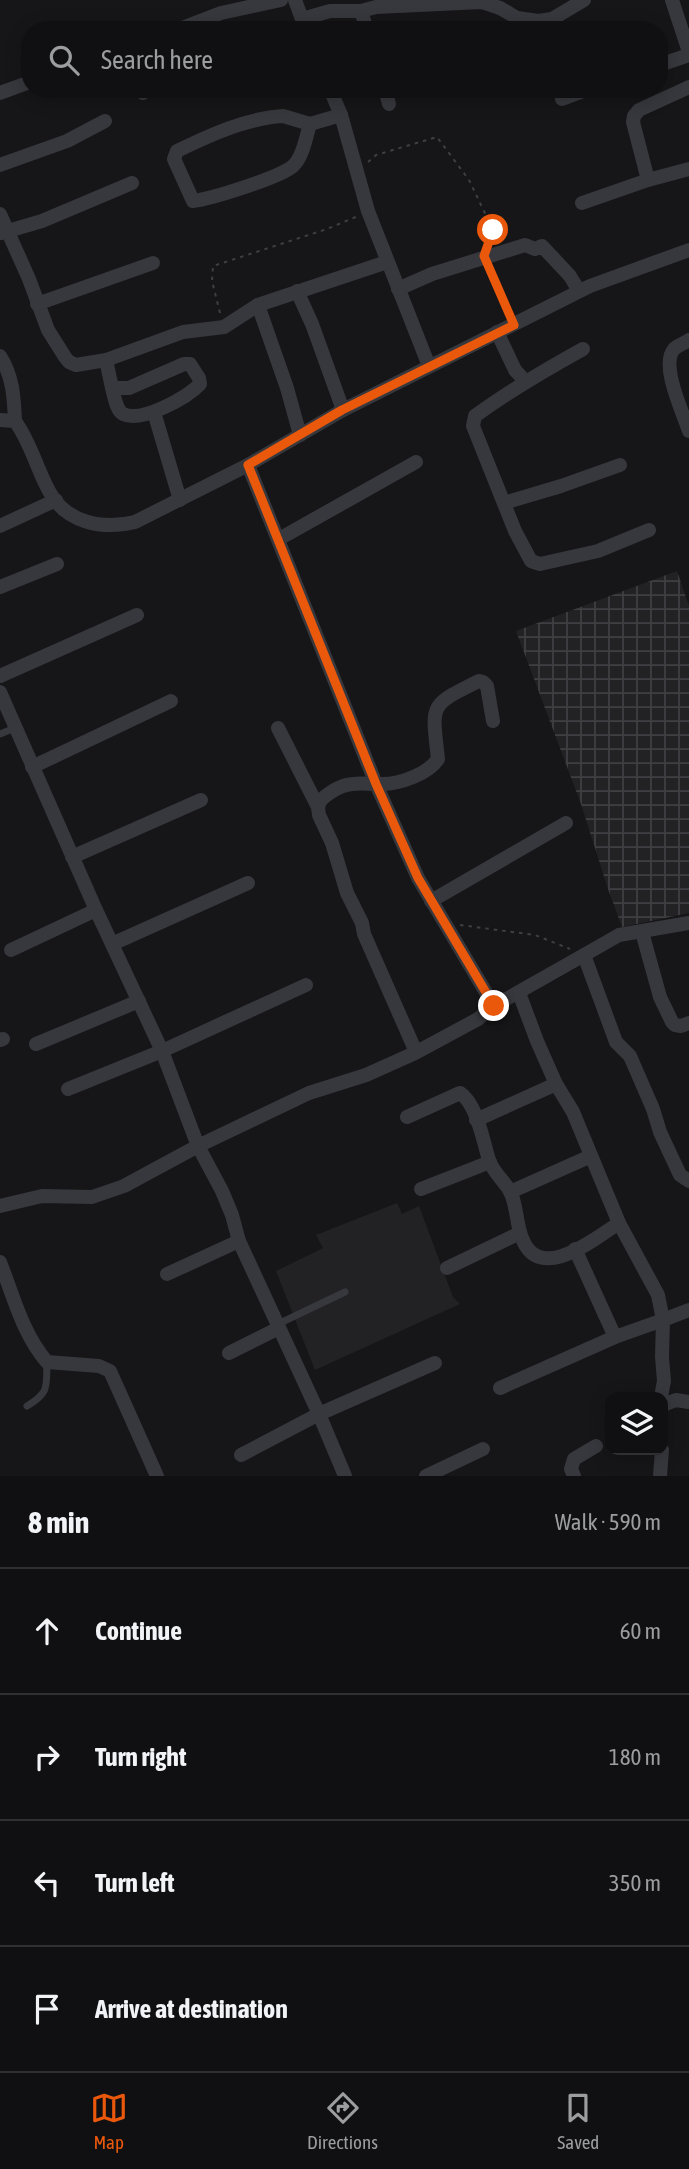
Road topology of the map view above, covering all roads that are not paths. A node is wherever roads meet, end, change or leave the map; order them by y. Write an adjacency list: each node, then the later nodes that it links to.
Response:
1 (281, 0): 6 (street)
2 (295, 0): 7 (street)
3 (584, 0): 11 (street)
4 (671, 0): 12 (street)
5 (361, 11): 8 (street); 9 (street); 10 (street)
6 (200, 21)
7 (303, 21)
8 (311, 21)
9 (364, 21)
10 (533, 21)
11 (543, 21)
12 (689, 53): 13 (street)
13 (668, 61)
14 (21, 85): 16 (street)
15 (689, 87): 17 (street)
16 (0, 93)
17 (668, 97)
18 (334, 98): 22 (street)
19 (388, 98): 21 (street)
20 (665, 98): 27 (street)
21 (390, 104)
22 (341, 115): 24 (street); 33 (street)
23 (105, 121): 25 (street)
24 (310, 124): 24 (street)
25 (0, 165)
26 (689, 169): 27 (street)
27 (648, 180): 29 (street)
28 (132, 183): 31 (street)
29 (582, 202)
30 (0, 214): 31 (street)
31 (4, 232): 38 (street)
32 (689, 250): 37 (street)
33 (387, 262): 35 (street); 36 (street)
34 (153, 263): 38 (street)
35 (398, 289): 37 (street); 45 (street)
36 (297, 291): 39 (street); 48 (street)
37 (579, 291): 40 (street)
38 (37, 304): 44 (street)
39 (258, 306): 44 (street); 53 (street)
40 (497, 332): 45 (street); 46 (street)
41 (689, 340): 52 (street)
42 (583, 349): 46 (street)
43 (0, 356): 51 (street)
44 (106, 360): 47 (street)
45 (429, 366): 48 (street)
46 (525, 381): 59 (street)
47 (112, 388): 49 (street); 49 (street)
48 (342, 410): 53 (street)
49 (154, 412): 58 (street)
50 (0, 420): 51 (street)
51 (15, 421): 57 (street)
52 (689, 431)
53 (300, 435): 55 (street)
54 (416, 462): 62 (street)
55 (248, 465): 58 (street); 62 (street)
56 (620, 465): 59 (street)
57 (55, 500): 58 (street); 60 (street)
58 (180, 500)
59 (504, 503): 61 (street)
60 (0, 526)
61 (649, 530)
62 (279, 539): 74 (street)
63 (57, 564): 64 (street)
64 (0, 587)
65 (138, 615): 66 (street)
66 (0, 676)
67 (0, 692): 70 (street)
68 (171, 701): 73 (street)
69 (494, 721): 74 (street)
70 (15, 727): 72 (lane); 73 (street)
71 (278, 728): 76 (street)
72 (0, 734)
73 (32, 767): 78 (street)
74 (376, 784): 76 (street); 80 (street)
75 (201, 800): 78 (street)
76 (318, 807): 94 (street)
77 (566, 823): 80 (street)
78 (72, 857): 81 (street)
79 (248, 883): 84 (street)
80 (431, 901): 90 (street)
81 (96, 911): 84 (street); 85 (street)
82 (689, 923): 83 (street)
83 (642, 932): 86 (street); 91 (street)
84 (112, 944): 89 (street)
85 (11, 950)
86 (583, 955): 88 (street); 102 (street)
87 (306, 985): 93 (street)
88 (519, 993): 90 (street); 95 (street)
89 (139, 1001): 92 (street); 93 (street)
90 (494, 1006): 94 (street)
91 (689, 1023)
92 (36, 1044)
93 (162, 1051): 96 (street); 99 (street)
94 (416, 1052): 99 (street)
95 (556, 1084): 98 (street); 100 (street)
96 (68, 1088)
97 (407, 1117): 98 (street)
98 (476, 1120): 101 (street)
99 (198, 1146): 105 (street); 108 (street)
100 (591, 1156): 104 (street); 106 (street)
101 (490, 1162): 103 (street); 104 (street)
102 (689, 1181)
103 (421, 1189)
104 (510, 1192): 107 (street)
105 (0, 1206)
106 (619, 1223): 109 (street); 115 (street)
107 (520, 1233): 109 (street); 111 (street)
108 (239, 1241): 112 (street); 116 (street)
109 (575, 1250): 117 (street)
110 (0, 1262): 119 (street)
111 (447, 1268)
112 (167, 1274)
113 (345, 1292): 116 (lane)
114 (689, 1310): 115 (street)
115 (663, 1320): 117 (street); 122 (street)
116 (278, 1326): 118 (street); 126 (street)
117 (615, 1337): 121 (street)
118 (229, 1353)
119 (47, 1362): 125 (lane); 131 (street)
120 (435, 1363): 126 (street)
121 (500, 1388)
122 (662, 1392)
123 (689, 1402): 124 (street)
124 (668, 1403)
125 (27, 1406)
126 (319, 1414): 129 (street); 132 (street)
127 (596, 1446): 134 (street)
128 (483, 1449): 133 (street)
129 (241, 1455)
130 (662, 1455): 135 (street)
131 (157, 1476)
132 (345, 1476)
133 (426, 1476)
134 (574, 1476)
135 (660, 1476)

